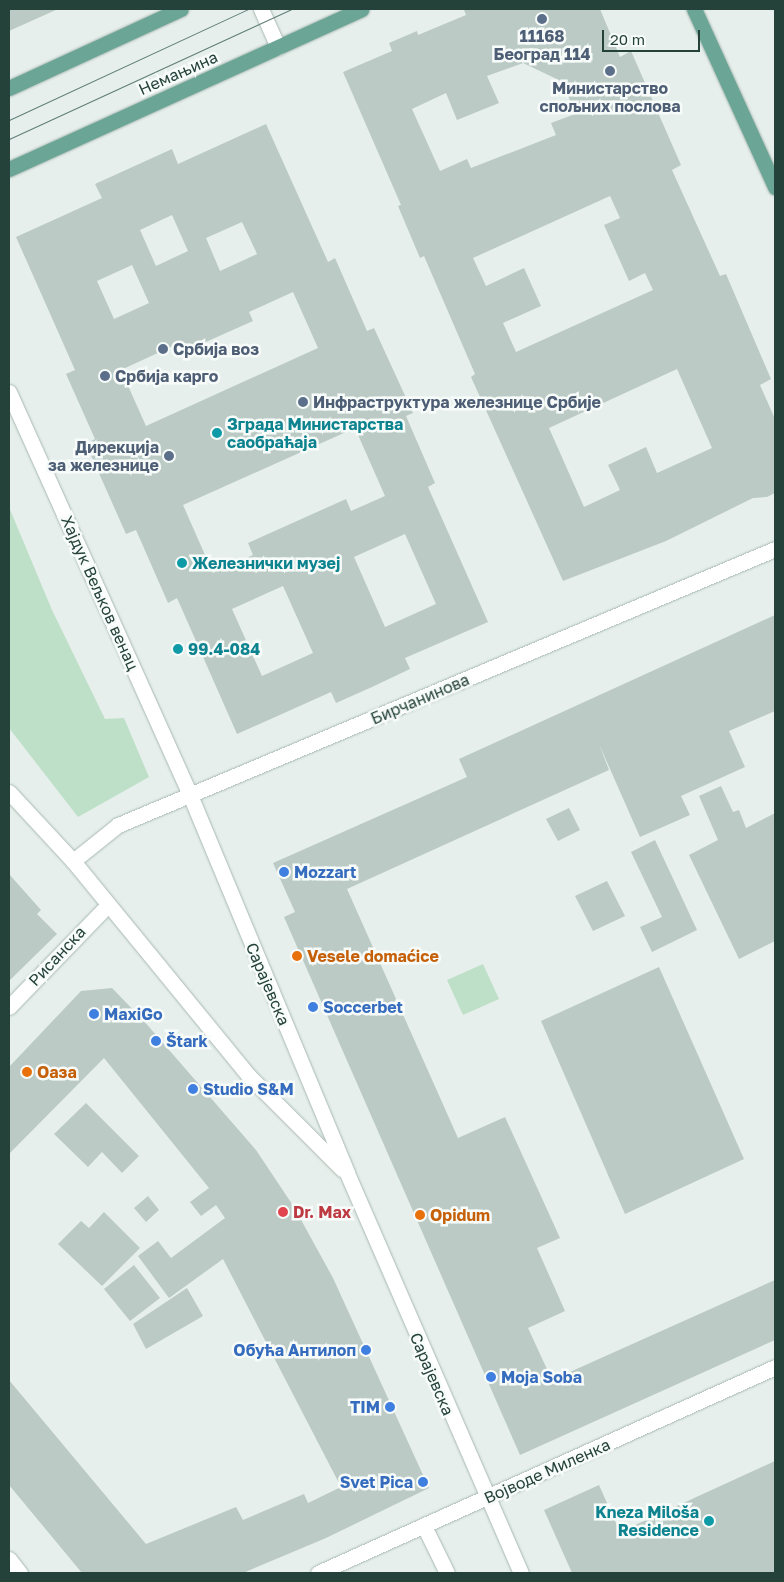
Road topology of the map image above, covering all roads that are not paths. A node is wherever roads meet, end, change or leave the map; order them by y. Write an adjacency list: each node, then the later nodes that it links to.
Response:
1 (181, 9): 6 (main road)
2 (261, 9): 5 (street)
3 (361, 9): 5 (main road, Немањина)
4 (694, 9): 8 (main road)
5 (278, 47): 7 (main road, Немањина)
6 (9, 88)
7 (9, 169)
8 (775, 187)
9 (9, 392): 12 (street, Хајдук Вељков венац)
10 (775, 549): 12 (street, Бирчанинова)
11 (9, 792): 13 (street)
12 (190, 795): 13 (street, Бирчанинова); 16 (street, Сарајевска)
13 (73, 861): 14 (street)
14 (107, 906): 15 (street, Рисанска); 16 (street, Сарајевска)
15 (9, 1007)
16 (347, 1174): 18 (street, Сарајевска)
17 (775, 1367): 18 (street, Војводе Миленка)
18 (486, 1499): 19 (street, Војводе Миленка); 24 (street, Сарајевска)
19 (424, 1526): 22 (street, Војводе Миленка); 23 (street)
20 (9, 1558): 21 (street)
21 (20, 1573)
22 (318, 1573)
23 (447, 1573)
24 (521, 1573)

